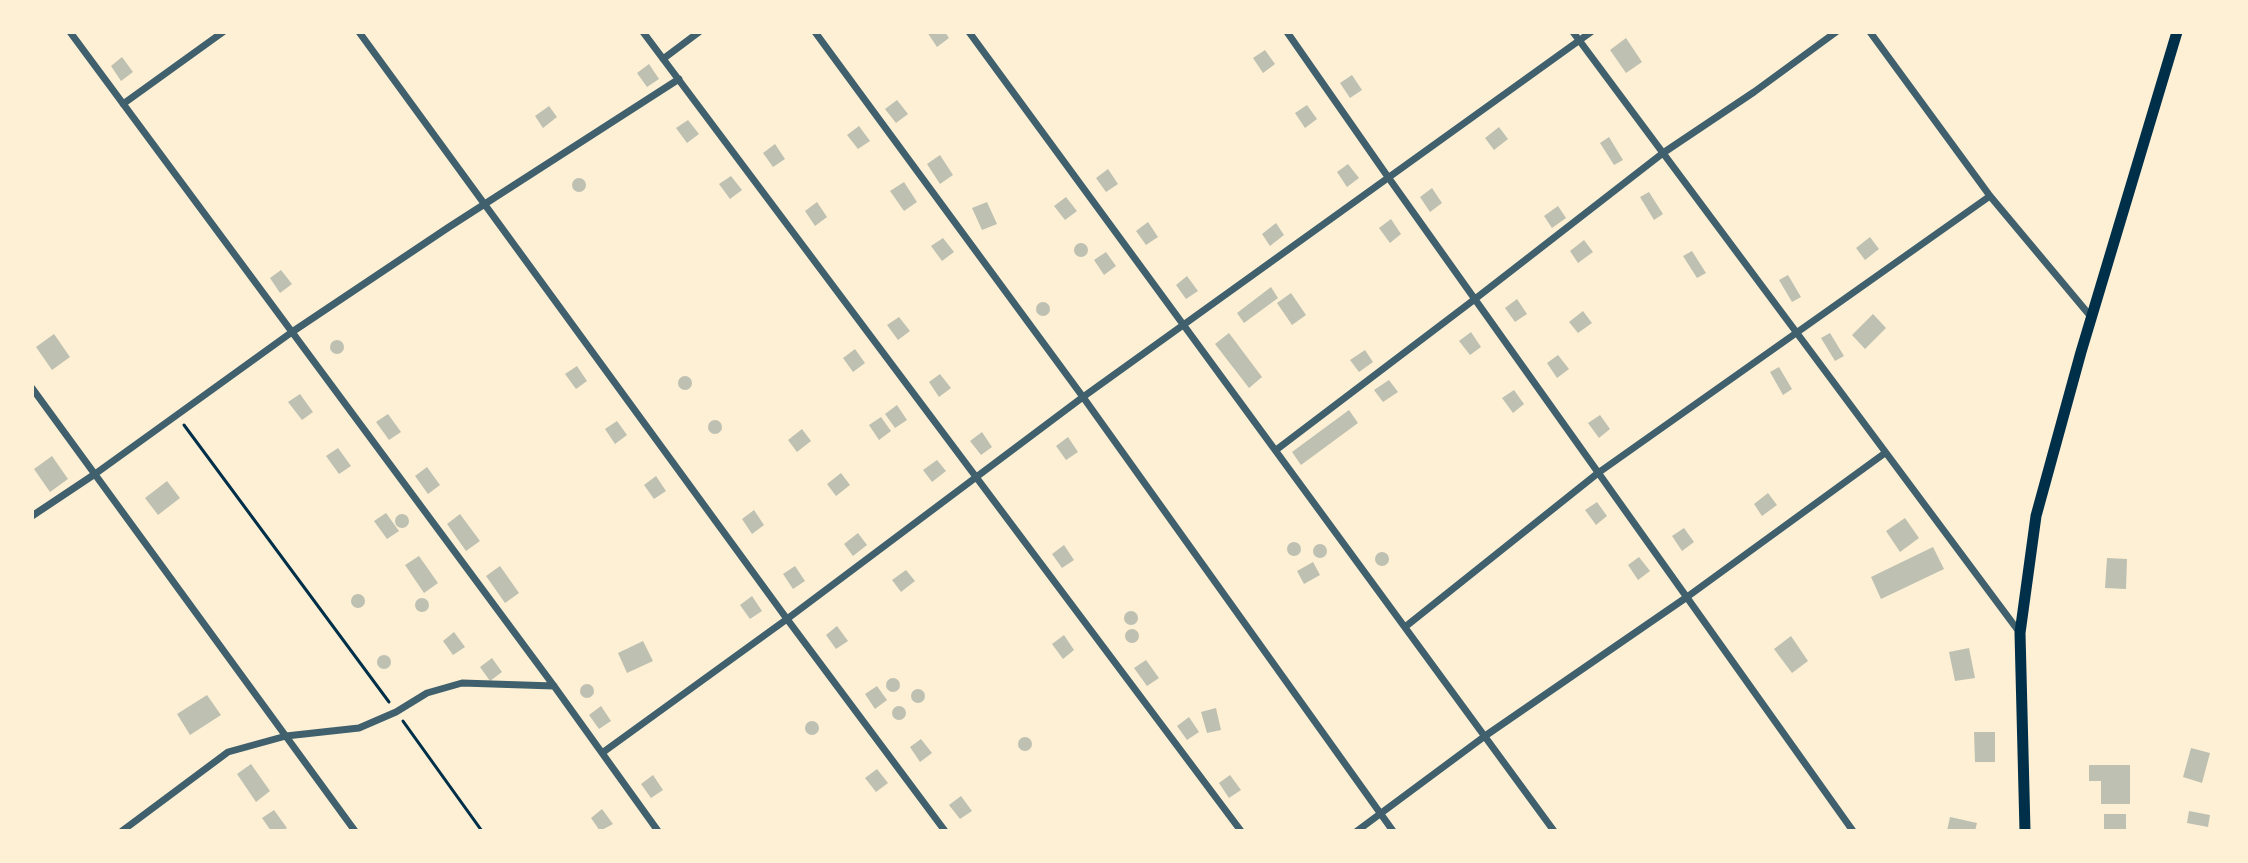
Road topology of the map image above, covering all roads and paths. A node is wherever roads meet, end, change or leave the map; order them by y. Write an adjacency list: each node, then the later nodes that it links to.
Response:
1 (70, 32): 17 (street)
2 (223, 32): 17 (street)
3 (359, 32): 21 (street)
4 (643, 32): 15 (street)
5 (699, 32): 15 (street)
6 (815, 32): 28 (street)
7 (969, 32): 24 (street)
8 (1287, 32): 19 (street)
9 (1573, 32): 14 (street)
10 (1591, 32): 14 (street)
11 (1836, 32): 18 (street)
12 (1870, 32): 20 (street)
13 (2177, 32): 23 (main road)
14 (1580, 41): 18 (street); 19 (street)
15 (663, 59): 16 (street)
16 (679, 79): 21 (street); 34 (street)
17 (123, 104): 25 (street)
18 (1663, 153): 22 (street); 26 (street)
19 (1388, 177): 22 (street); 24 (street)
20 (1990, 196): 23 (street); 26 (street)
21 (486, 205): 25 (street); 37 (street)
22 (1475, 299): 30 (street); 32 (street)
23 (2092, 318): 39 (main road)
24 (1184, 326): 28 (street); 30 (street)
25 (292, 332): 29 (street); 40 (street)
26 (1795, 332): 31 (street); 32 (street)
27 (32, 388): 33 (street)
28 (1083, 397): 34 (street); 45 (street)
29 (177, 416): 33 (street); 41 (path)
30 (1276, 450): 38 (street)
31 (1885, 453): 36 (street); 39 (street)
32 (1598, 473): 36 (street); 38 (street)
33 (95, 474): 35 (street); 42 (street)
34 (977, 478): 37 (street); 51 (street)
35 (32, 516)
36 (1687, 597): 43 (street); 55 (street)
37 (787, 619): 44 (street); 50 (street)
38 (1405, 627): 43 (street)
39 (2020, 633): 56 (main road)
40 (554, 686): 41 (street); 44 (street)
41 (396, 712): 42 (street); 48 (path)
42 (286, 736): 46 (street); 47 (street)
43 (1485, 736): 45 (street); 54 (street)
44 (602, 753): 49 (street)
45 (1380, 814): 52 (street); 53 (street)
46 (122, 831)
47 (355, 831)
48 (482, 831)
49 (658, 831)
50 (945, 831)
51 (1241, 831)
52 (1357, 831)
53 (1393, 831)
54 (1554, 831)
55 (1853, 831)
56 (2025, 831)

